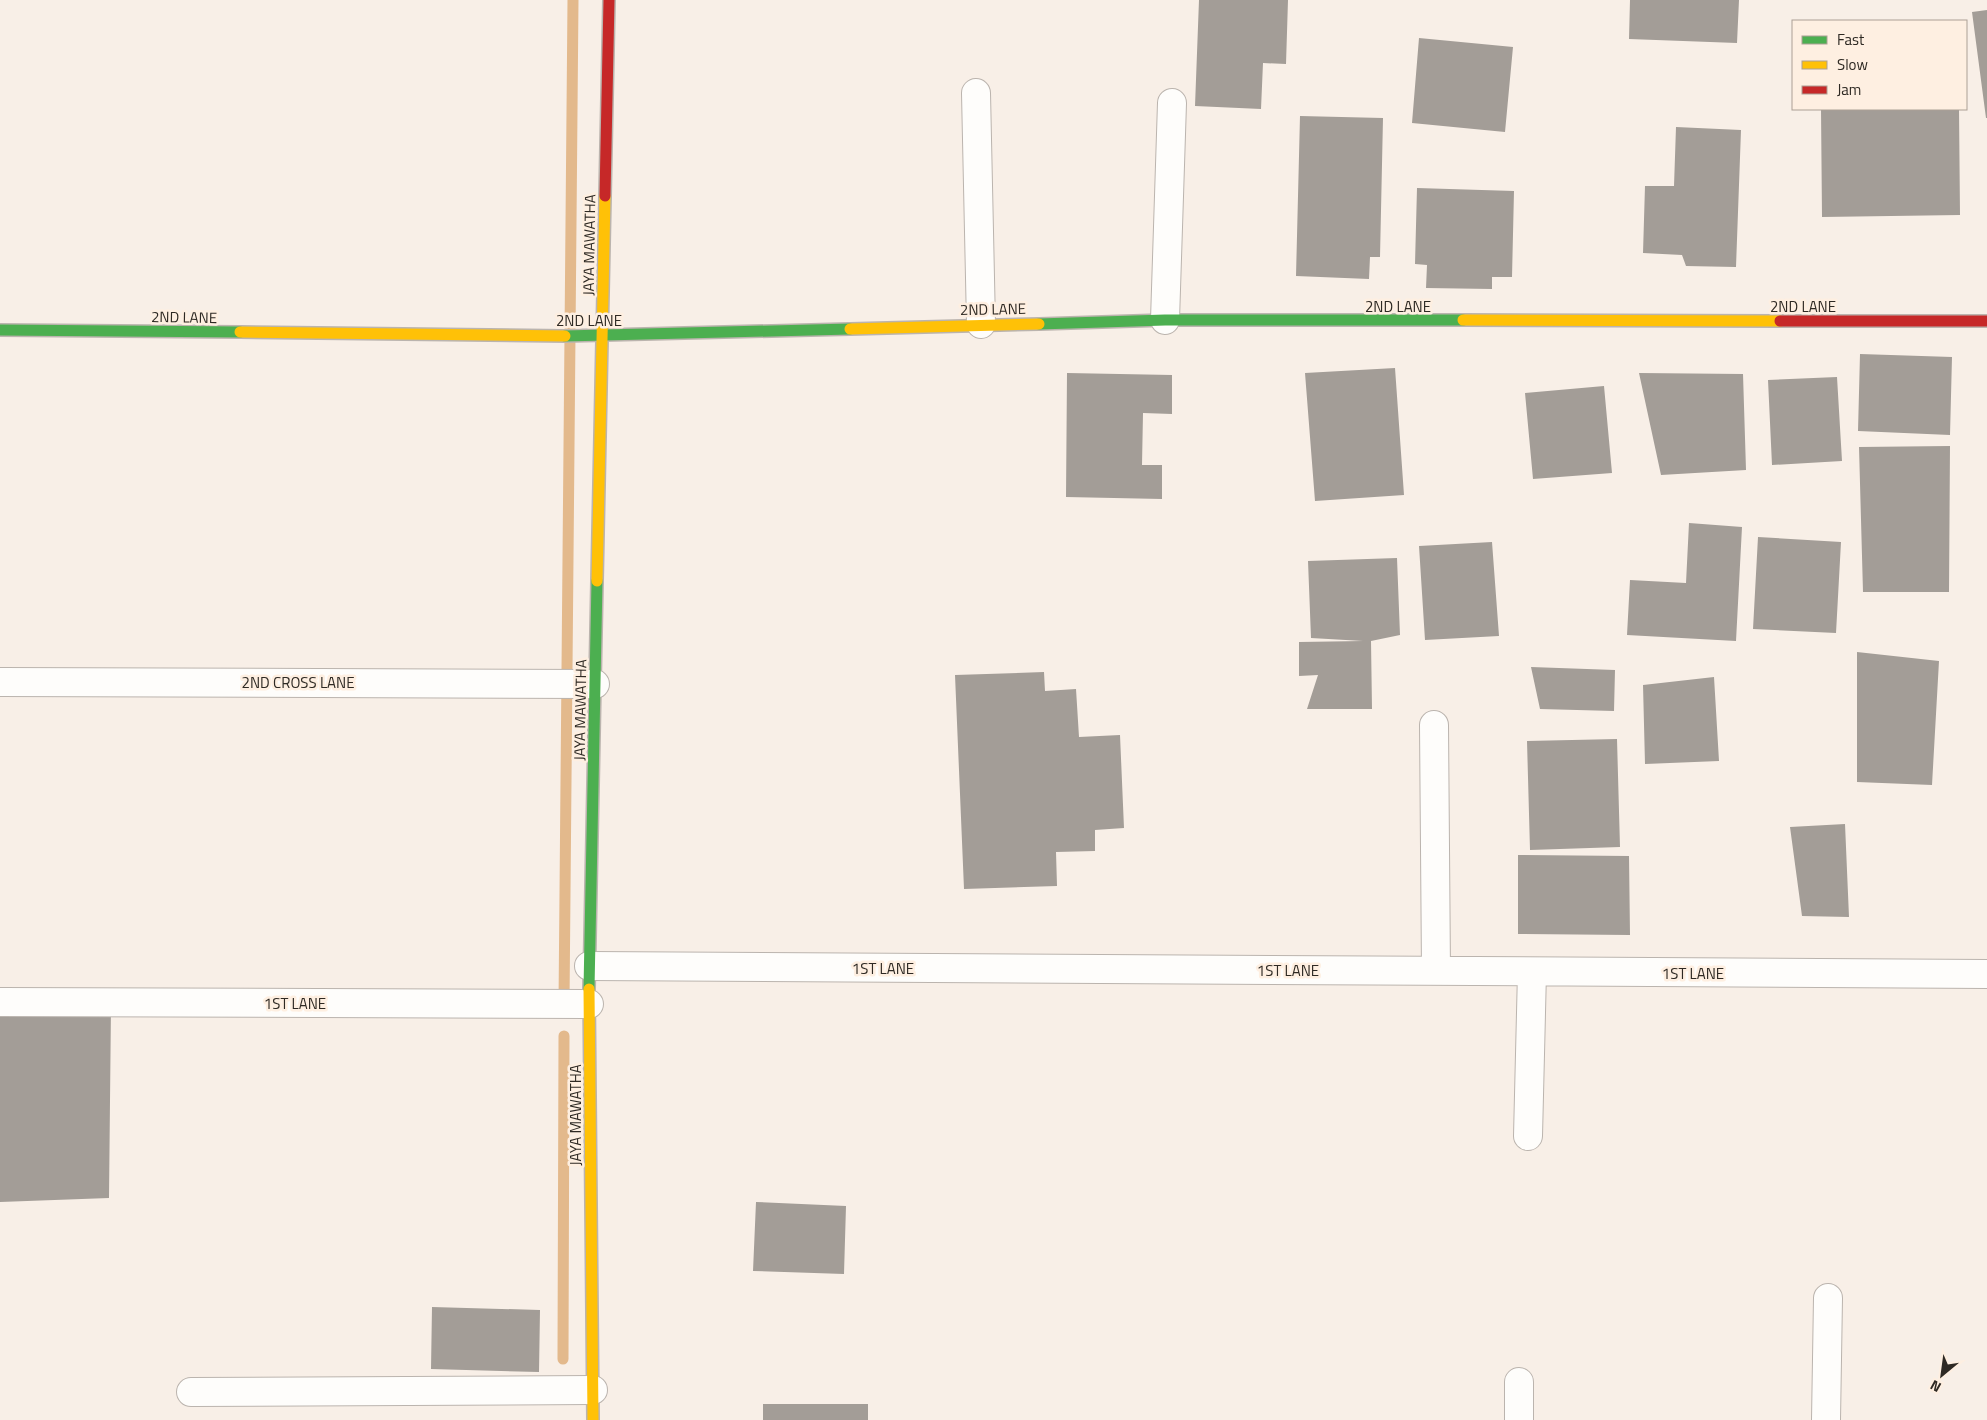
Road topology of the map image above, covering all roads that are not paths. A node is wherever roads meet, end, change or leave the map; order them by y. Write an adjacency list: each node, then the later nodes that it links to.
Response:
1 (609, 0): 8 (street, JAYA MAWATHA)
2 (976, 93): 6 (street)
3 (1172, 103): 4 (street)
4 (1165, 320): 5 (street, 2ND LANE); 6 (street, 2ND LANE)
5 (1987, 322)
6 (981, 324): 8 (street, 2ND LANE)
7 (0, 330): 8 (street, 2ND LANE)
8 (602, 336): 10 (street, JAYA MAWATHA)
9 (0, 682): 10 (street, 2ND CROSS LANE)
10 (595, 684): 12 (street, JAYA MAWATHA)
11 (1434, 725): 13 (street)
12 (589, 966): 13 (street, 1ST LANE); 17 (street, JAYA MAWATHA)
13 (1436, 971): 14 (street, 1ST LANE)
14 (1532, 972): 15 (street, 1ST LANE); 18 (street)
15 (1987, 974)
16 (0, 1002): 17 (street, 1ST LANE)
17 (589, 1004): 21 (street, JAYA MAWATHA)
18 (1528, 1136)
19 (1828, 1298): 25 (street)
20 (1519, 1382): 24 (street)
21 (593, 1390): 22 (street); 23 (street, JAYA MAWATHA)
22 (191, 1392)
23 (594, 1420)
24 (1519, 1420)
25 (1826, 1420)

